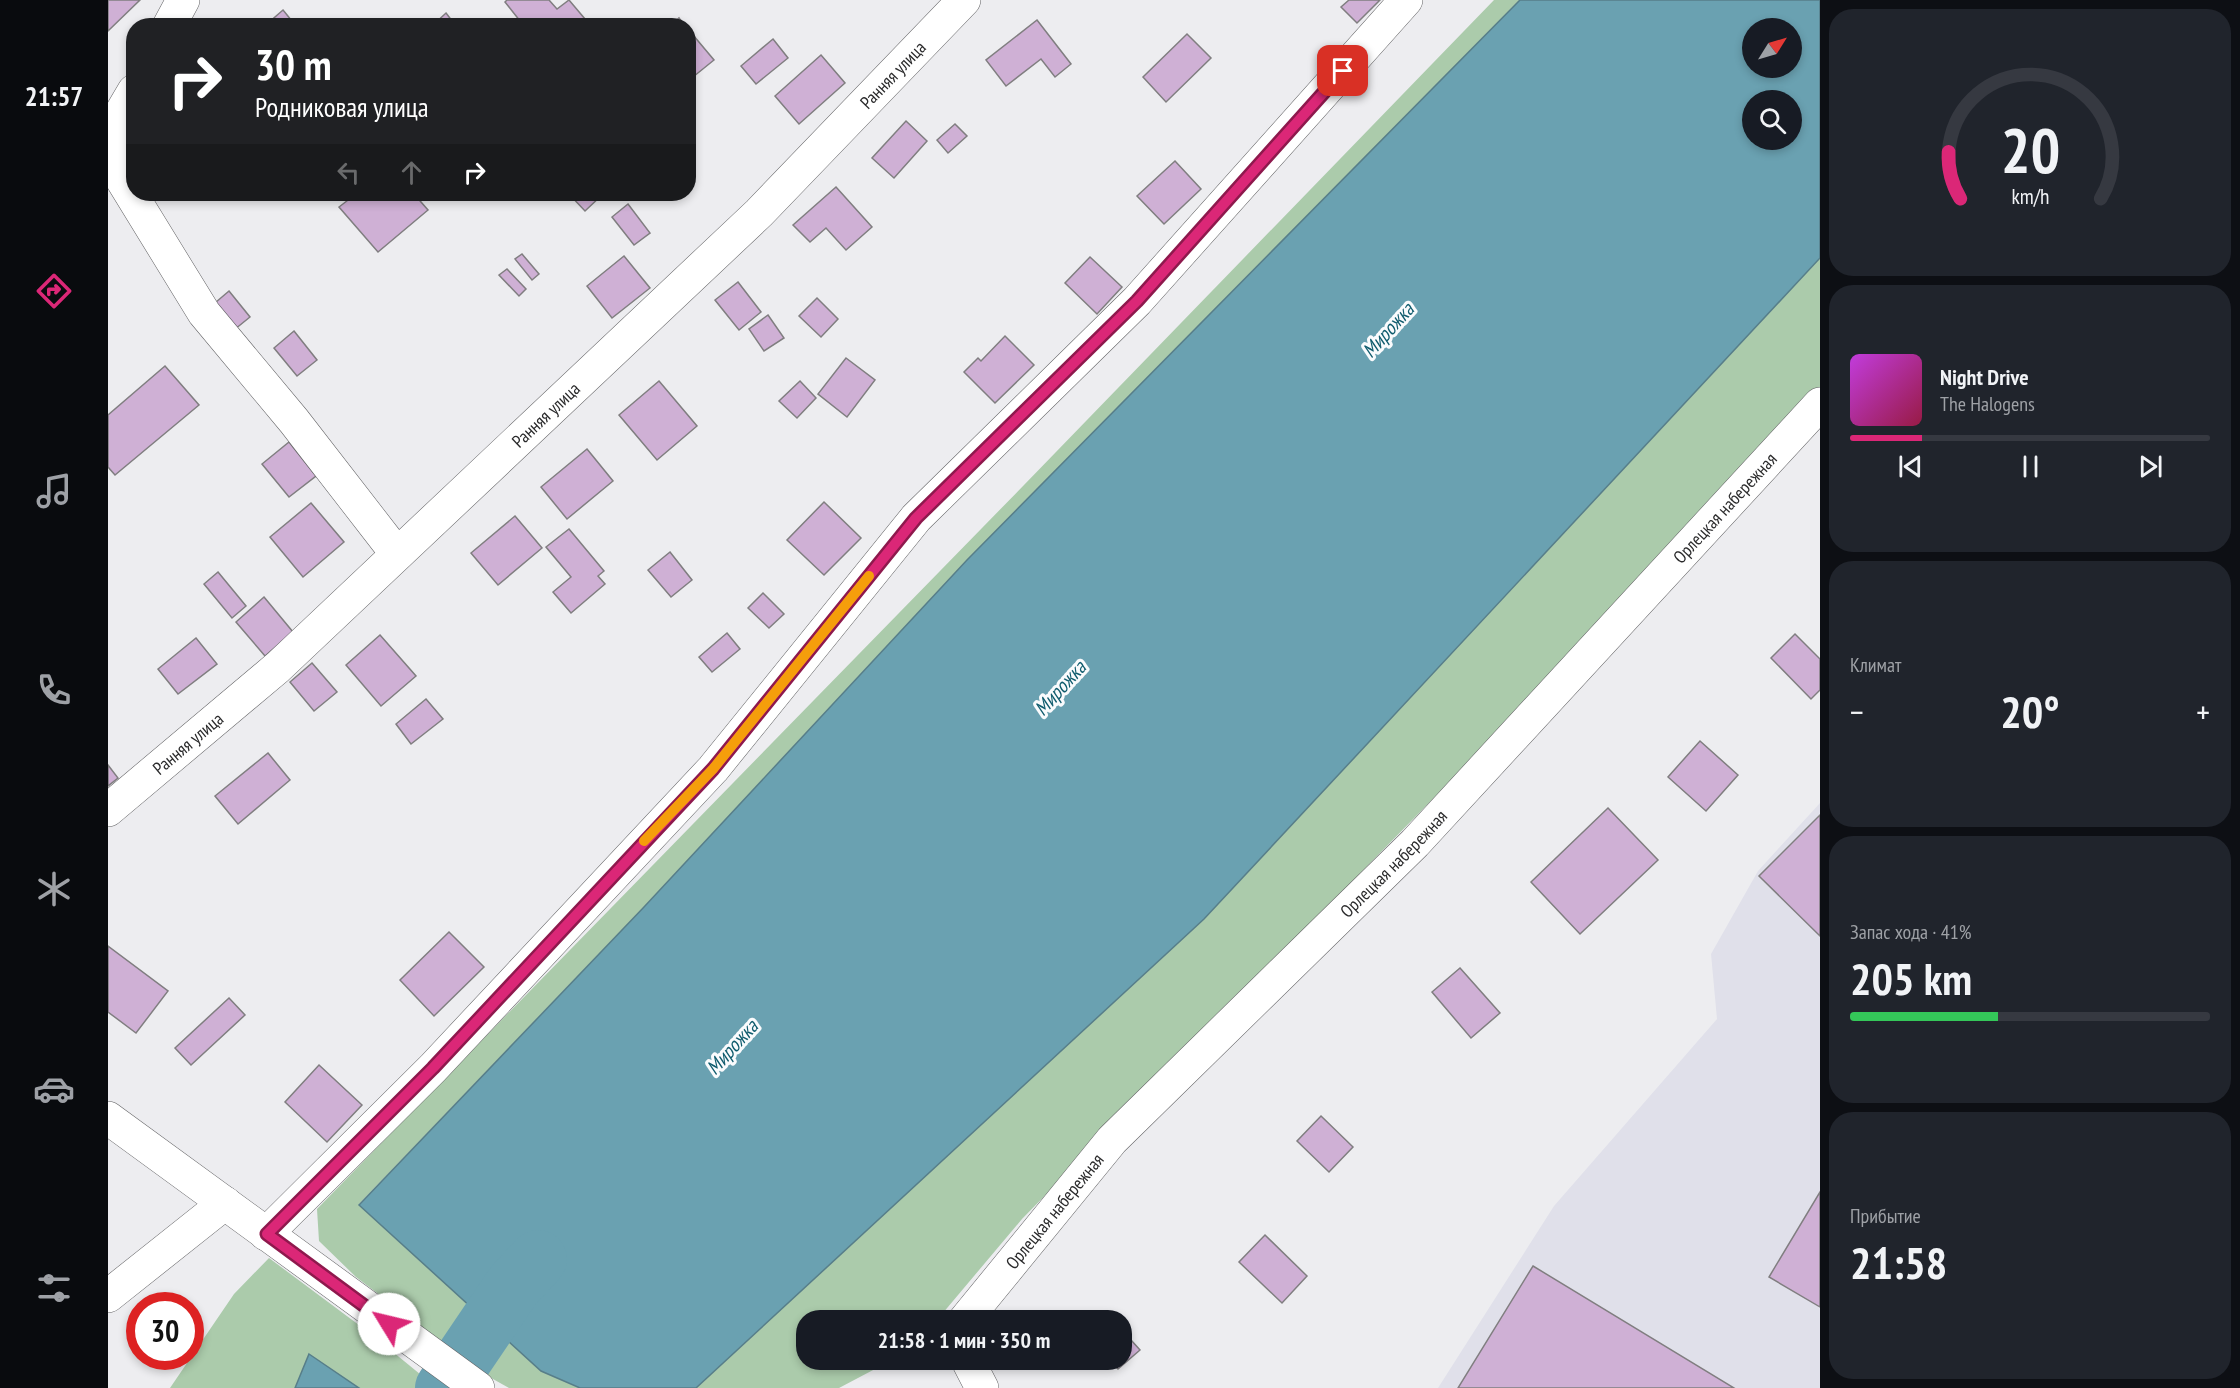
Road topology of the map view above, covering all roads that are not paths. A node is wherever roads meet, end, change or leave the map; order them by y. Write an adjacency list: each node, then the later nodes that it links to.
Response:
1 (183, 0): 4 (street)
2 (964, 0): 10 (street, Ранняя улица)
3 (1406, 0): 14 (street)
4 (173, 18)
5 (126, 105): 6 (street)
6 (110, 167): 7 (street)
7 (126, 192)
8 (132, 201): 10 (street)
9 (1820, 405): 16 (street, Орлецкая набережная)
10 (397, 554): 11 (street, Ранняя улица)
11 (108, 810)
12 (108, 1118): 13 (street)
13 (225, 1203): 14 (street); 15 (street)
14 (267, 1234): 18 (street)
15 (108, 1296)
16 (973, 1310)
17 (973, 1370): 19 (street)
18 (478, 1388)
19 (982, 1388)

